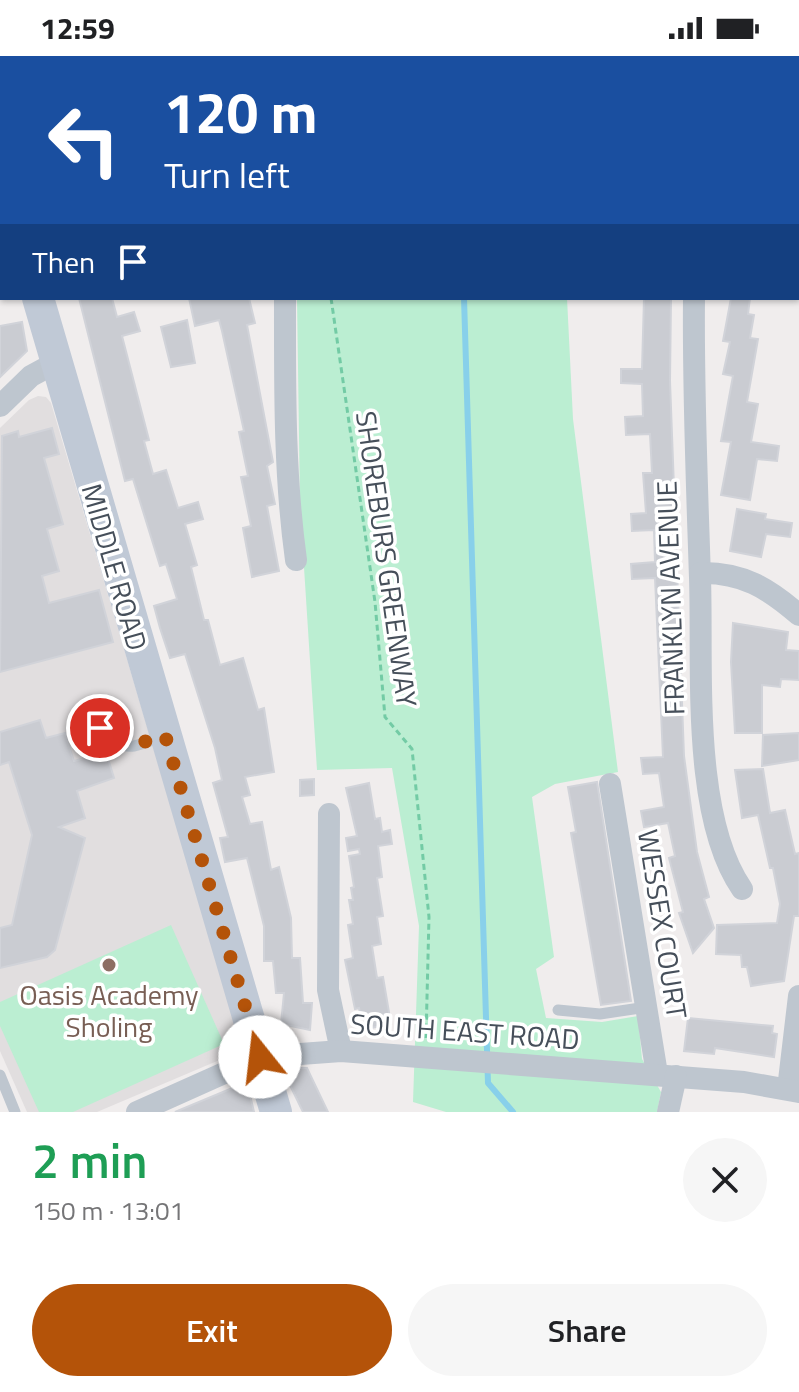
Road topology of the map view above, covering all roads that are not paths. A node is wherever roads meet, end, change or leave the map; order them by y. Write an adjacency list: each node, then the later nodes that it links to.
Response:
1 (39, 300): 4 (street, MIDDLE ROAD)
2 (285, 300): 6 (street)
3 (694, 300): 7 (street, FRANKLYN AVENUE)
4 (55, 363): 5 (street); 10 (street, MIDDLE ROAD)
5 (0, 406)
6 (296, 560)
7 (700, 573): 8 (street); 13 (street, FRANKLYN AVENUE)
8 (799, 615)
9 (79, 718): 10 (lane)
10 (165, 735): 18 (street, MIDDLE ROAD)
11 (610, 784): 15 (street, WESSEX COURT)
12 (329, 814): 17 (street)
13 (742, 889)
14 (799, 996): 21 (street)
15 (647, 1007): 16 (lane); 20 (street, WESSEX COURT)
16 (558, 1010)
17 (341, 1051): 18 (street, SOUTH EAST ROAD); 20 (street, SOUTH EAST ROAD)
18 (260, 1057): 23 (street, SOUTH EAST ROAD); 24 (street, MIDDLE ROAD)
19 (0, 1075): 22 (lane)
20 (667, 1075): 21 (street, SOUTH EAST ROAD); 25 (street)
21 (794, 1090)
22 (15, 1112)
23 (137, 1112)
24 (276, 1112)
25 (668, 1112)

